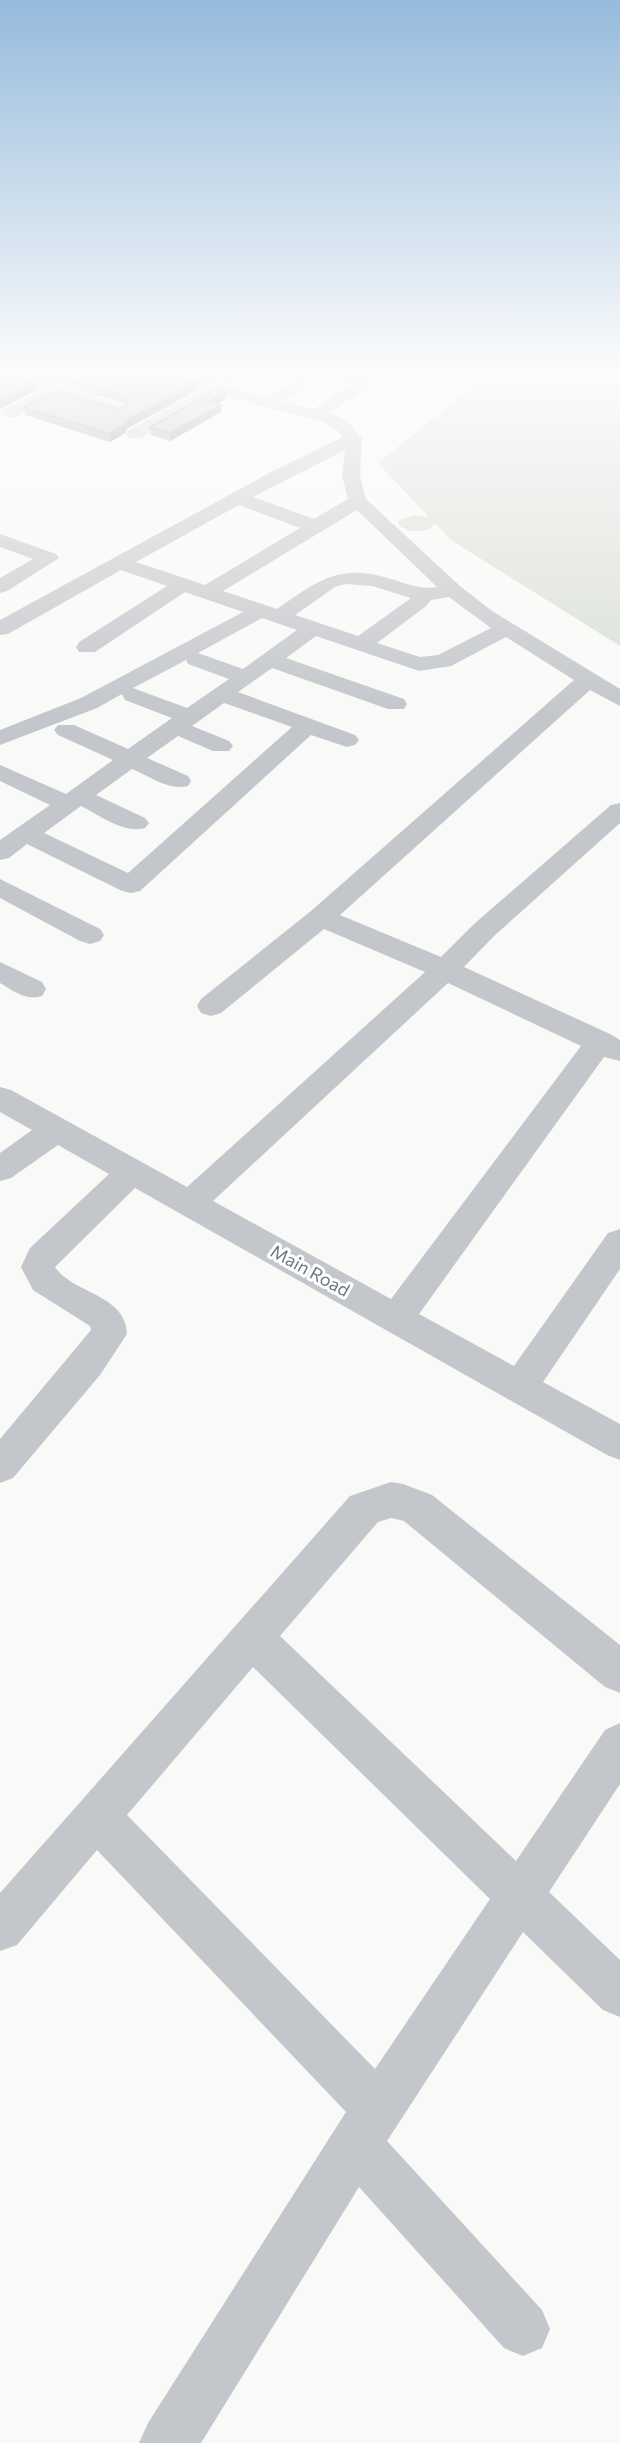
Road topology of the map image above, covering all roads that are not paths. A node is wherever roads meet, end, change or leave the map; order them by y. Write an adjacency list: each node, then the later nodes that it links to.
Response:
1 (257, 488): 3 (street)
2 (353, 488): 4 (street)
3 (238, 498): 5 (street); 7 (street)
4 (358, 501): 5 (street); 10 (street)
5 (314, 526): 11 (street)
6 (0, 540): 9 (street)
7 (120, 563): 8 (street); 15 (street)
8 (182, 585): 11 (street); 18 (street)
9 (0, 587)
10 (453, 590): 12 (street); 16 (street)
11 (206, 593): 13 (street)
12 (424, 595): 13 (street); 17 (street)
13 (269, 614): 14 (street); 30 (street)
14 (314, 628): 17 (street); 20 (street)
15 (0, 629)
16 (506, 629): 17 (street); 22 (street)
17 (362, 644)
18 (87, 647)
19 (196, 659): 21 (street)
20 (269, 660): 21 (street); 26 (street)
21 (245, 677): 23 (street)
22 (588, 680): 25 (street); 42 (street)
23 (222, 694): 27 (street); 28 (street)
24 (133, 695): 27 (street)
25 (620, 699)
26 (396, 704)
27 (183, 722): 32 (street); 33 (street)
28 (308, 725): 31 (street); 39 (street)
29 (66, 730): 33 (street)
30 (0, 738)
31 (347, 740)
32 (221, 746)
33 (130, 759): 35 (street); 36 (street)
34 (0, 772): 36 (street)
35 (179, 781)
36 (73, 800): 38 (street); 39 (street)
37 (620, 810): 44 (street)
38 (136, 823)
39 (26, 834): 40 (street)
40 (0, 852)
41 (0, 887): 43 (street)
42 (321, 917): 44 (street); 47 (street)
43 (90, 935)
44 (445, 970): 48 (street); 53 (street)
45 (0, 971): 46 (street)
46 (32, 989)
47 (211, 1006)
48 (610, 1046): 55 (street)
49 (0, 1098): 50 (street, Main Road)
50 (56, 1130): 51 (street); 52 (street, Main Road)
51 (0, 1169)
52 (132, 1173): 53 (street, Main Road); 58 (street)
53 (189, 1204): 55 (street, Main Road)
54 (620, 1242): 56 (street)
55 (396, 1319): 56 (street, Main Road)
56 (519, 1387): 57 (street, Main Road)
57 (620, 1443)
58 (0, 1466)
59 (253, 1638): 60 (street); 62 (street); 63 (street)
60 (620, 1672)
61 (620, 1745): 63 (street)
62 (98, 1818): 64 (street); 66 (street)
63 (519, 1896): 65 (street); 66 (street)
64 (0, 1928)
65 (620, 1993)
66 (367, 2127): 67 (street); 68 (street)
67 (523, 2329)
68 (168, 2443)

